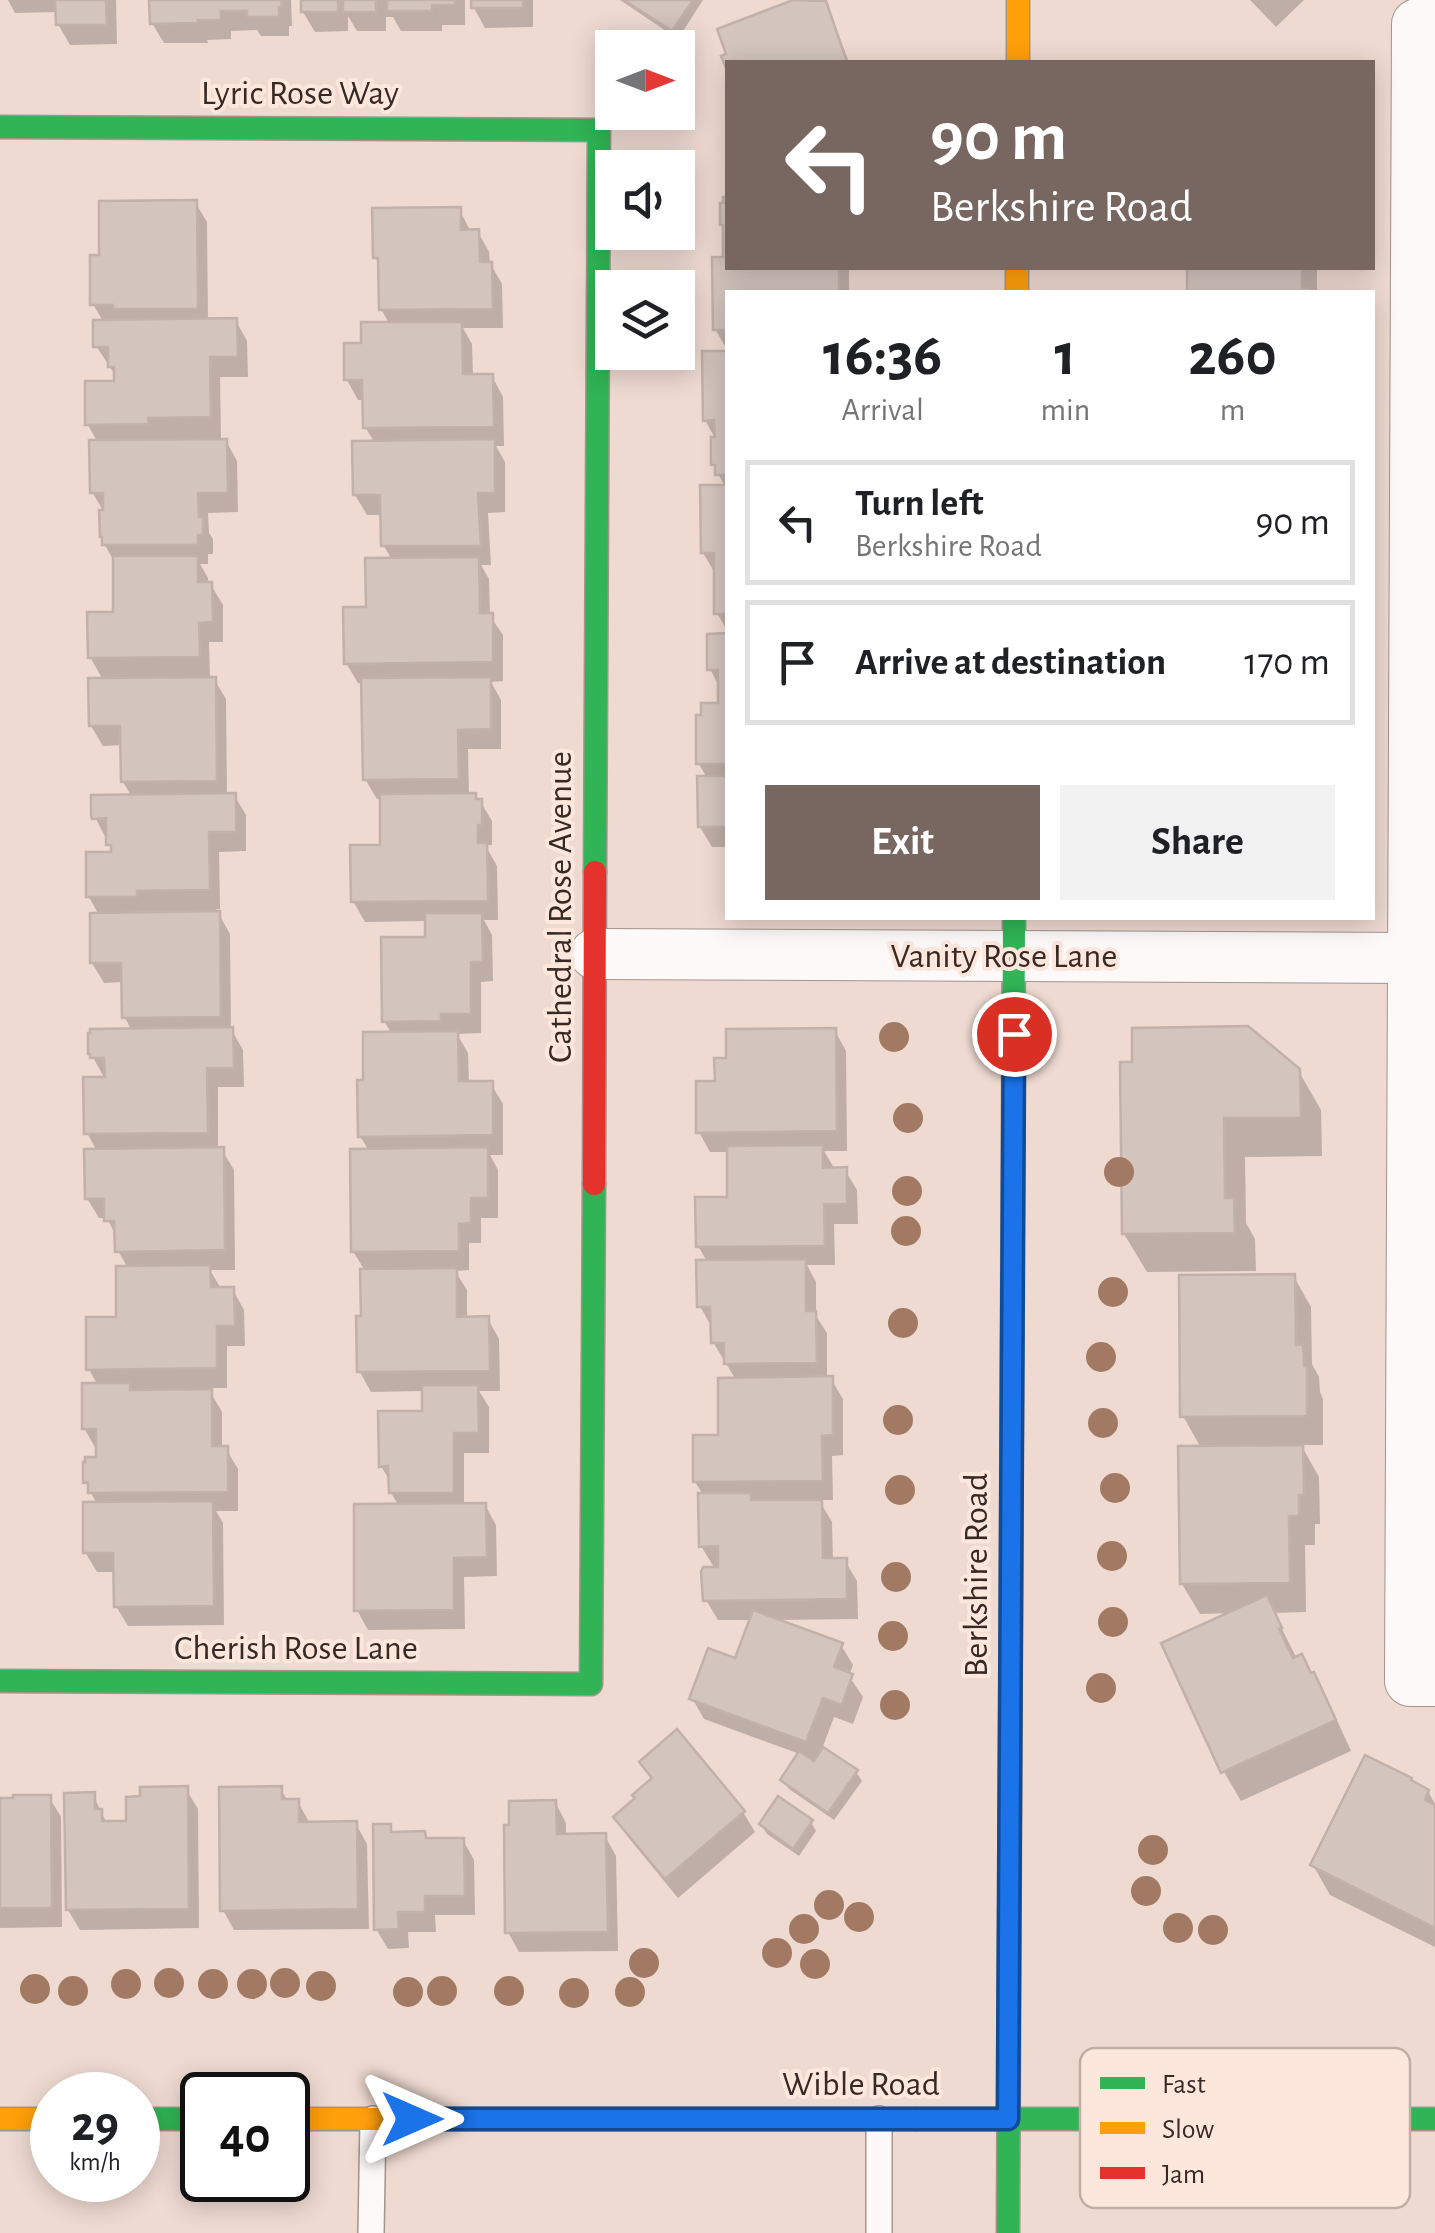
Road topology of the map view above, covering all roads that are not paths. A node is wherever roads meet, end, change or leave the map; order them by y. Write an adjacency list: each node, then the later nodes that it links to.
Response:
1 (1018, 0): 3 (street)
2 (1426, 24): 9 (street)
3 (1018, 60)
4 (0, 127): 5 (street, Lyric Rose Way)
5 (595, 130)
6 (599, 130): 8 (street, Cathedral Rose Avenue)
7 (1014, 937): 8 (street, Vanity Rose Lane); 9 (street, Vanity Rose Lane); 18 (street, Berkshire Road)
8 (595, 954): 12 (street, Cathedral Rose Avenue)
9 (1413, 958): 10 (street)
10 (1422, 1681)
11 (0, 1682): 12 (street, Cherish Rose Lane)
12 (591, 1684)
13 (0, 2119): 14 (street)
14 (30, 2119)
15 (310, 2119): 16 (street, Wible Road)
16 (372, 2119): 17 (street, Wible Road); 20 (lane)
17 (879, 2119): 18 (street, Wible Road); 21 (lane)
18 (1008, 2119): 19 (street, Wible Road); 22 (street, Berkshire Road)
19 (1080, 2119)
20 (371, 2233)
21 (879, 2233)
22 (1008, 2233)

